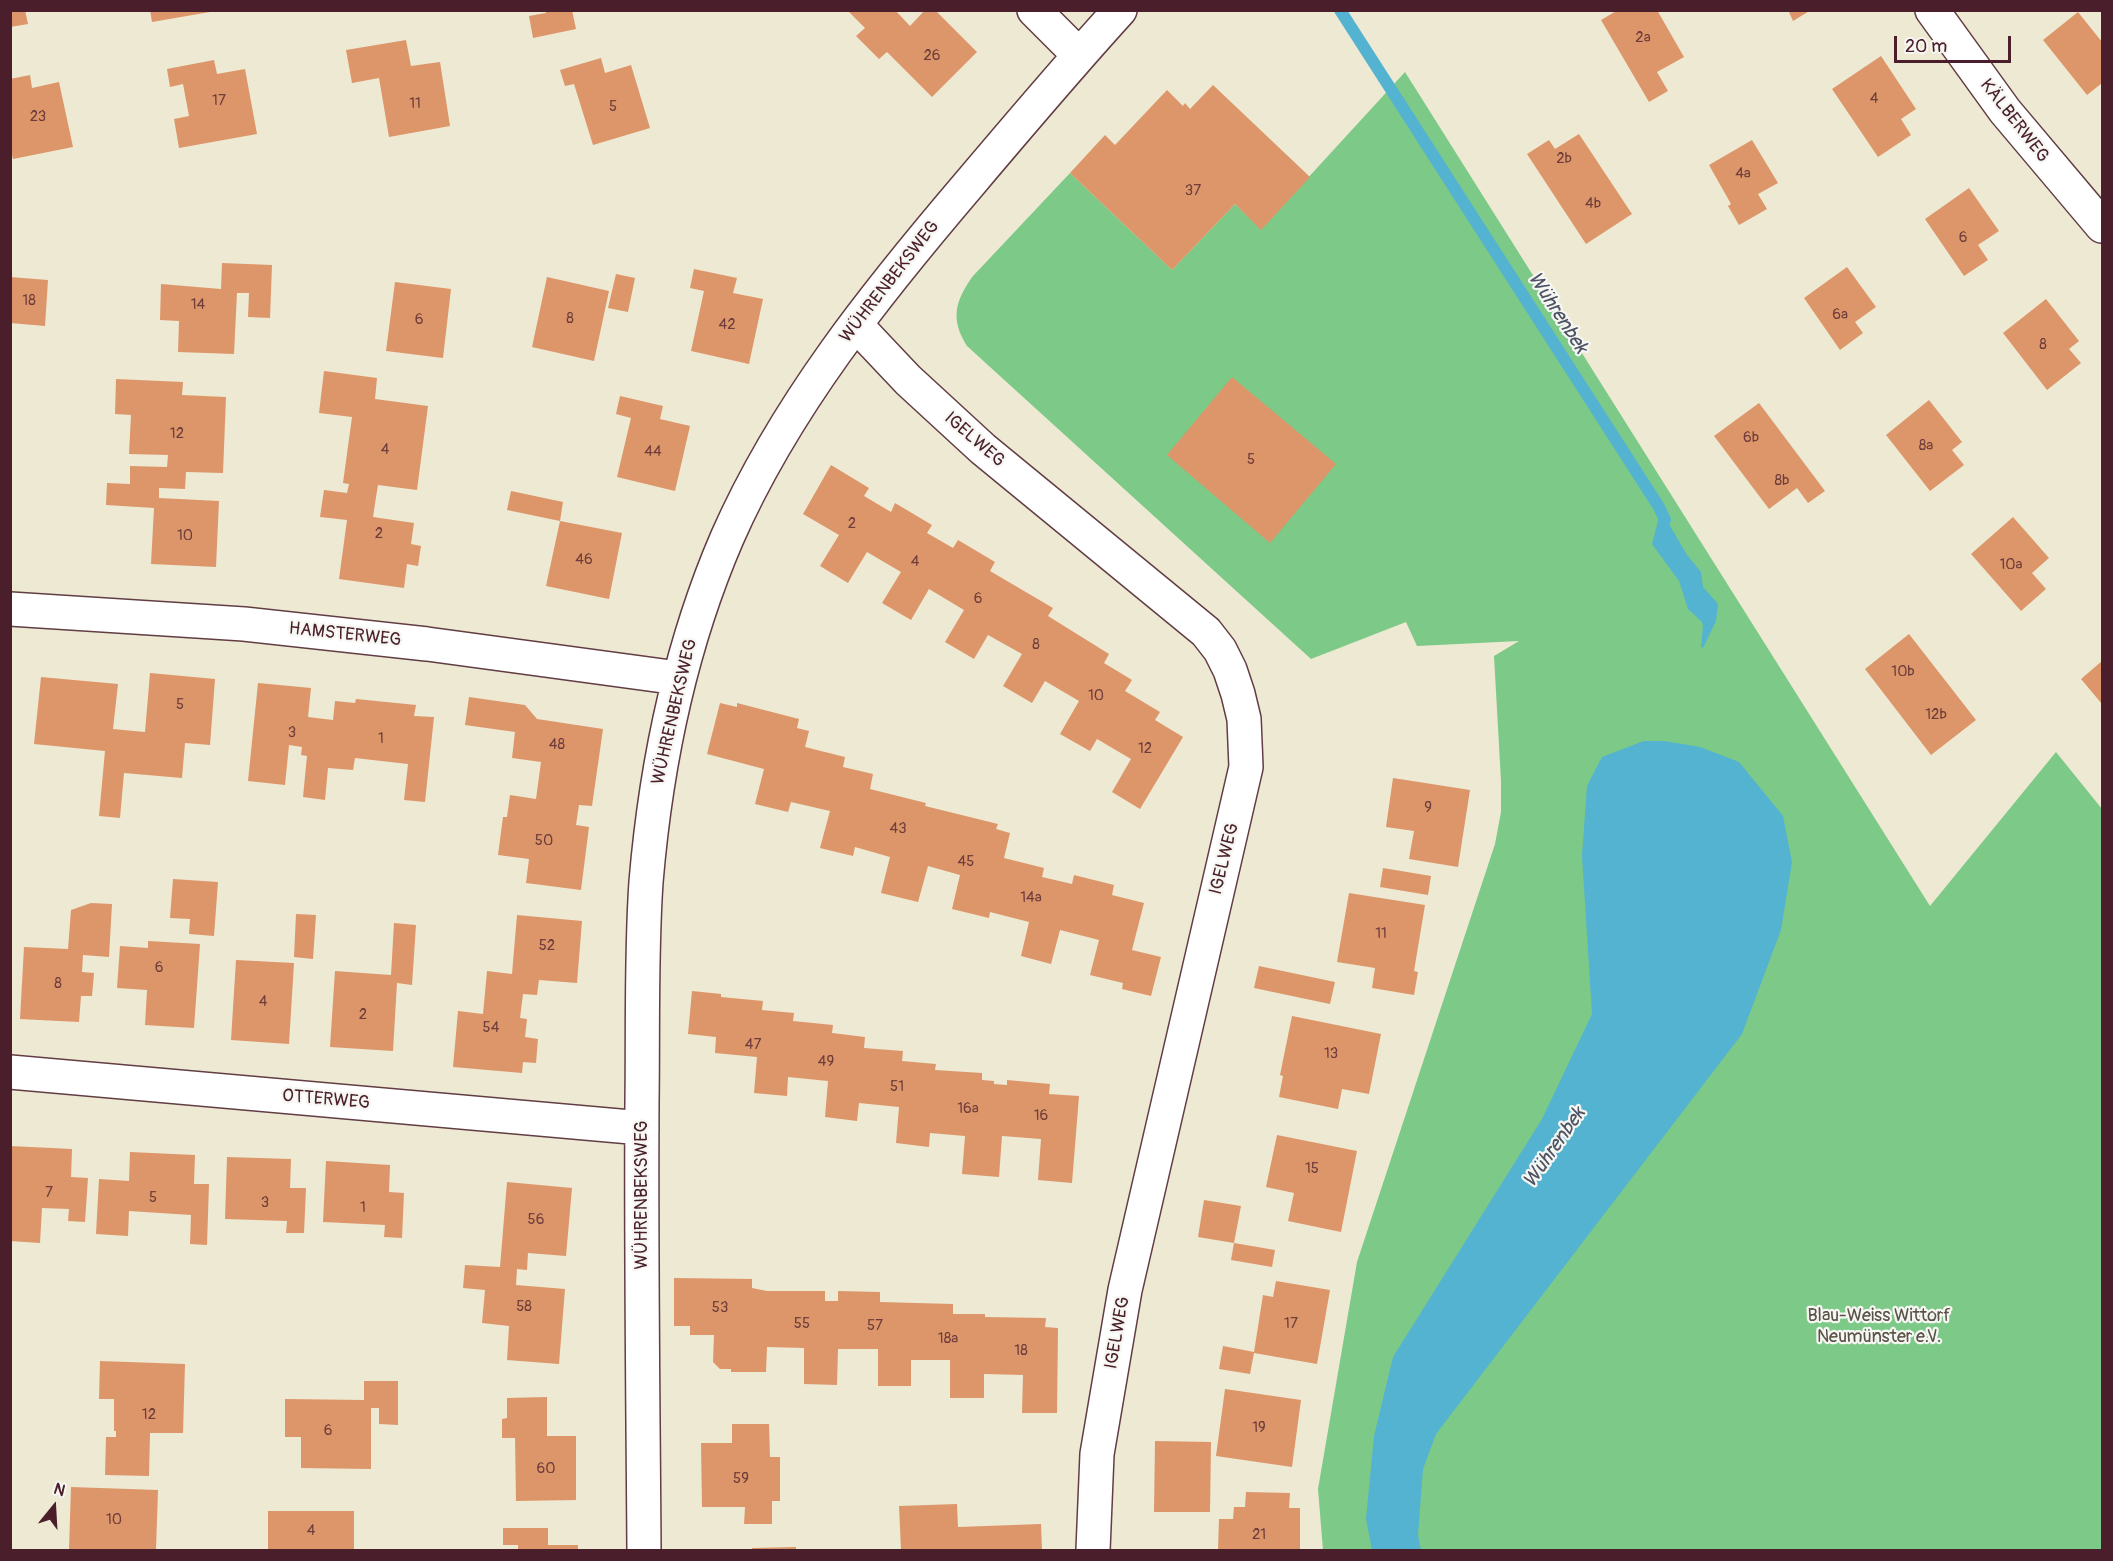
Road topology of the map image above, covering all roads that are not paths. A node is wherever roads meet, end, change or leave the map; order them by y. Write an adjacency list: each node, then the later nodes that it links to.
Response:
1 (1034, 10): 4 (street)
2 (1120, 10): 4 (street, WÜHRENBEKSWEG)
3 (1932, 10): 5 (street, KÄLBERWEG)
4 (1079, 55): 6 (street, WÜHRENBEKSWEG)
5 (2103, 226)
6 (856, 325): 8 (street, WÜHRENBEKSWEG); 12 (street, IGELWEG)
7 (10, 609): 8 (street, HAMSTERWEG)
8 (678, 678): 10 (street, WÜHRENBEKSWEG)
9 (10, 1072): 10 (street, OTTERWEG)
10 (642, 1128): 11 (street, WÜHRENBEKSWEG)
11 (644, 1551)
12 (1093, 1551)

